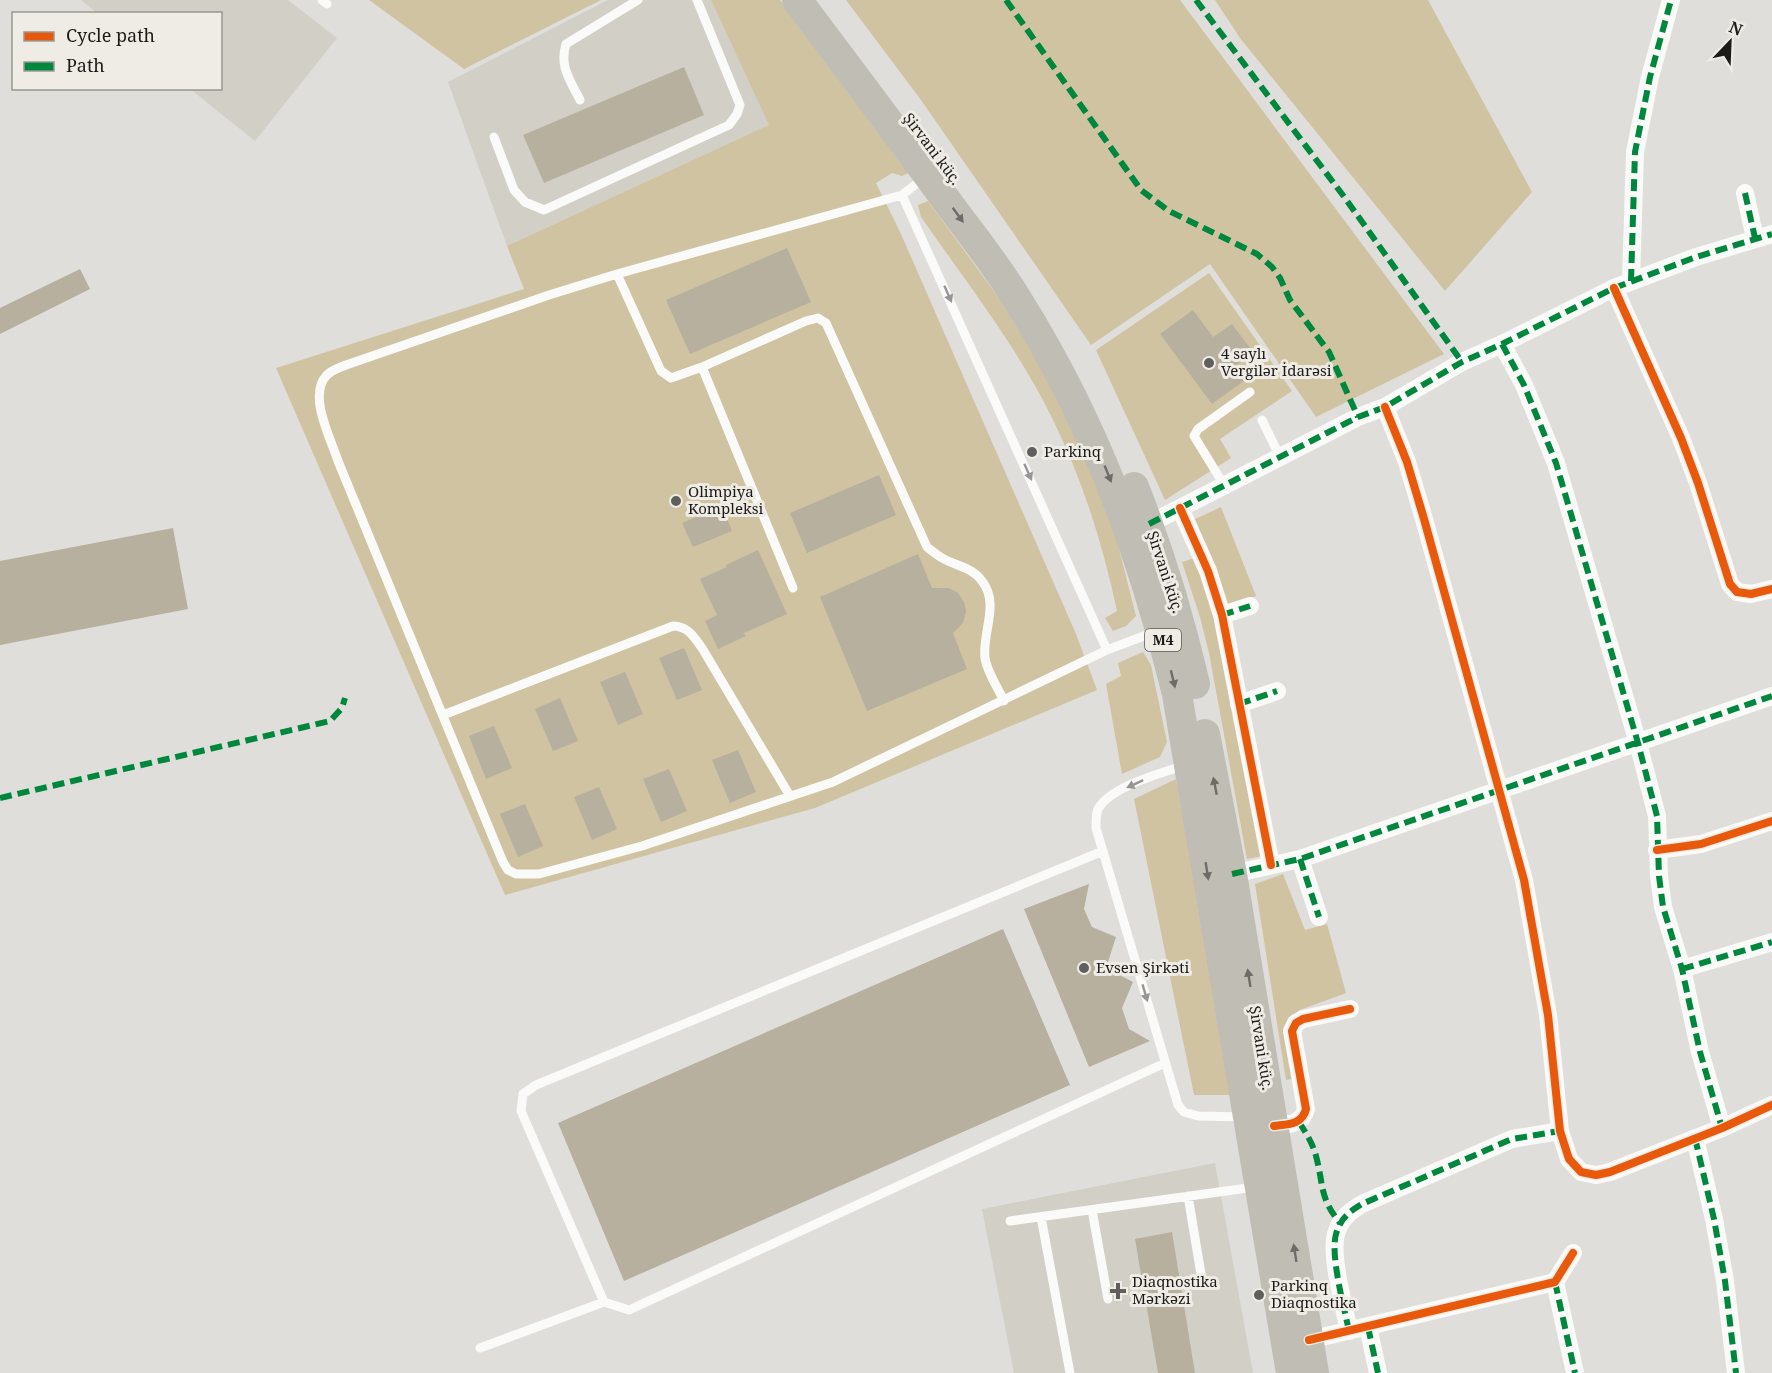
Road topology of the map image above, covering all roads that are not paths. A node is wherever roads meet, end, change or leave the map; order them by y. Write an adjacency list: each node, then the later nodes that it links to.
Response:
1 (638, 0): 6 (lane)
2 (697, 0): 7 (lane)
3 (797, 0): 8 (highway, M4)
4 (821, 0): 22 (highway, Şirvani küç. / M4)
5 (1671, 0): 13 (street)
6 (580, 100)
7 (494, 137)
8 (928, 175): 10 (lane); 27 (highway, M4, one-way to 27)
9 (1744, 193): 11 (street)
10 (902, 195): 12 (lane); 28 (lane, one-way to 28)
11 (1764, 236): 13 (street)
12 (617, 274): 15 (lane); 33 (lane)
13 (1623, 284): 14 (street); 24 (street)
14 (1502, 344): 17 (street); 34 (street)
15 (702, 367): 23 (lane); 31 (lane)
16 (1250, 392): 20 (lane)
17 (1385, 407): 19 (street); 36 (street)
18 (1262, 420): 19 (lane)
19 (1280, 457): 20 (street)
20 (1224, 485): 21 (street)
21 (1180, 508): 22 (street); 26 (street)
22 (1149, 524): 43 (highway, Şirvani küç. / M4, one-way to 22)
23 (792, 588)
24 (1772, 589)
25 (1250, 606): 26 (street)
26 (1222, 615): 32 (street)
27 (1161, 630): 28 (lane); 35 (highway, M4, one-way to 35)
28 (1107, 650): 31 (lane)
29 (1277, 691): 32 (street)
30 (1772, 696): 34 (street)
31 (1004, 701): 37 (lane)
32 (1239, 704): 42 (street)
33 (443, 715): 37 (lane); 37 (lane)
34 (1638, 743): 36 (street); 39 (street)
35 (1190, 764): 40 (lane, one-way to 40); 50 (highway, M4, one-way to 50)
36 (1499, 789): 41 (street); 52 (street)
37 (790, 796)
38 (1772, 821): 39 (street)
39 (1657, 850): 46 (street)
40 (1103, 851): 48 (lane, one-way to 48); 63 (lane)
41 (1300, 858): 42 (street); 44 (street)
42 (1271, 865): 43 (street)
43 (1232, 874): 50 (highway, Şirvani küç. / M4, one-way to 43)
44 (1319, 917)
45 (1772, 942): 46 (street)
46 (1682, 969): 51 (street)
47 (1350, 1009): 50 (street)
48 (1165, 1063): 50 (lane); 63 (lane)
49 (1772, 1106): 51 (street)
50 (1261, 1122): 54 (highway, M4); 66 (highway, Şirvani küç. / M4, one-way to 50)
51 (1722, 1128): 53 (street)
52 (1560, 1131): 53 (street); 65 (street)
53 (1695, 1138): 73 (street)
54 (1261, 1186): 55 (lane); 69 (highway, M4)
55 (1188, 1196): 56 (lane); 60 (lane)
56 (1092, 1210): 57 (lane); 62 (lane)
57 (1041, 1217): 58 (lane); 68 (lane)
58 (1010, 1221)
59 (1573, 1253): 61 (street)
60 (1201, 1274)
61 (1555, 1282): 64 (street); 72 (street)
62 (1107, 1299)
63 (604, 1302): 67 (lane)
64 (1368, 1327): 65 (street); 71 (street)
65 (1349, 1331): 66 (street)
66 (1309, 1340): 70 (highway, Şirvani küç. / M4)
67 (480, 1348)
68 (1070, 1373)
69 (1291, 1373)
70 (1314, 1373)
71 (1378, 1373)
72 (1575, 1373)
73 (1736, 1373)

